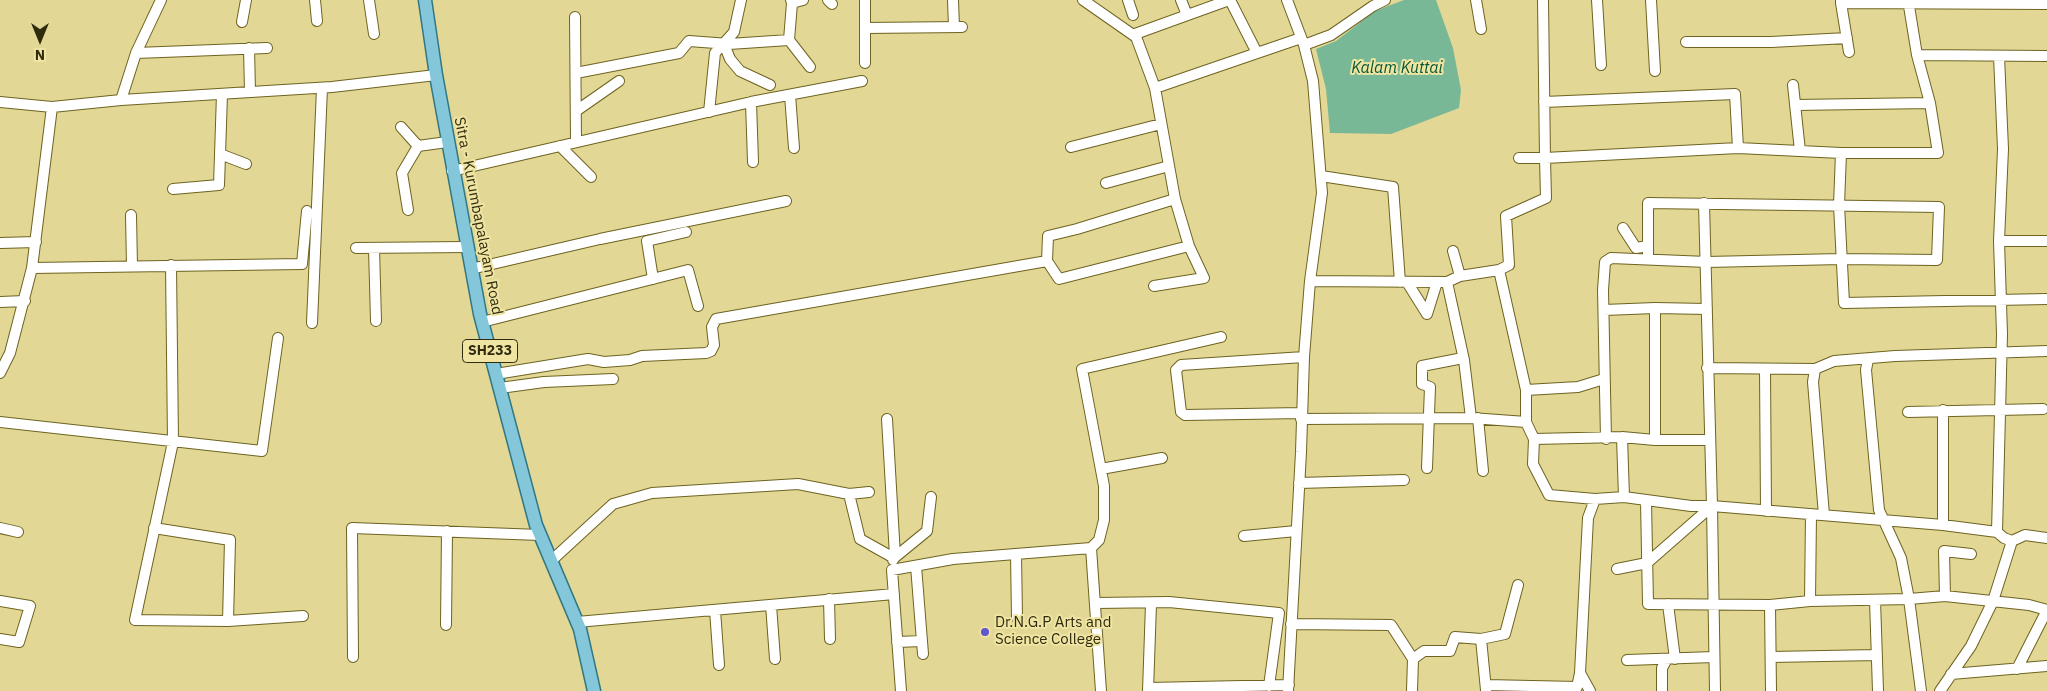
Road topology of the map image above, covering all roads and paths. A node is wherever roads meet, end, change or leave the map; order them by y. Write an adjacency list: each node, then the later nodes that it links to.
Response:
1 (161, 0): 42 (street)
2 (246, 0): 28 (street)
3 (315, 0): 29 (street)
4 (369, 0): 32 (street)
5 (425, 0): 52 (main road, Sitra - Kurumbapalayam Road / SH233)
6 (741, 0): 38 (street)
7 (803, 0): 20 (street)
8 (865, 0): 30 (street)
9 (953, 0): 30 (street)
10 (1083, 0): 33 (street)
11 (1128, 0): 25 (street)
12 (1181, 0): 26 (street)
13 (1230, 0): 26 (street); 43 (street)
14 (1287, 0): 36 (street)
15 (1385, 0): 36 (street)
16 (1476, 0): 31 (street)
17 (1543, 0): 65 (street)
18 (1597, 0): 48 (street)
19 (1651, 0): 50 (street)
20 (791, 1): 35 (street)
21 (1841, 1): 22 (street); 34 (street)
22 (1908, 2): 23 (street); 44 (street)
23 (1957, 2): 24 (street)
24 (2047, 4)
25 (1133, 15)
26 (1187, 15): 33 (street)
27 (575, 17): 51 (street)
28 (242, 22)
29 (318, 22)
30 (865, 28): 47 (street)
31 (1481, 29)
32 (374, 34)
33 (1136, 37): 58 (street)
34 (1847, 38): 37 (street); 41 (street)
35 (789, 40): 38 (street); 49 (street)
36 (1303, 41): 43 (street); 89 (street)
37 (1686, 42)
38 (724, 44): 51 (street); 55 (street); 70 (street)
39 (249, 48): 40 (street); 42 (street); 59 (street)
40 (267, 48)
41 (1849, 52)
42 (136, 53): 62 (street)
43 (1257, 53): 58 (street)
44 (1917, 55): 45 (street); 67 (street)
45 (1999, 56): 46 (street); 103 (street)
46 (2047, 56)
47 (865, 63)
48 (1601, 65)
49 (810, 67)
50 (1655, 70)
51 (576, 73): 69 (street)
52 (436, 75): 57 (street); 73 (main road, Sitra - Kurumbapalayam Road / SH233)
53 (618, 81): 69 (street)
54 (862, 81): 61 (street)
55 (770, 85)
56 (1793, 85): 66 (street)
57 (322, 88): 59 (street); 137 (street)
58 (1155, 88): 71 (street)
59 (250, 92): 60 (street)
60 (222, 94): 62 (street); 82 (street)
61 (790, 95): 64 (street); 78 (street)
62 (121, 100): 68 (street)
63 (0, 102): 68 (street)
64 (751, 102): 70 (street); 85 (street)
65 (1544, 102): 79 (street); 84 (street)
66 (1795, 104): 67 (street); 80 (street)
67 (1930, 104): 81 (street)
68 (52, 108): 104 (street)
69 (576, 112): 74 (street)
70 (709, 112): 74 (street)
71 (1161, 124): 77 (street); 87 (street)
72 (401, 127): 75 (street)
73 (447, 142): 75 (street); 88 (main road, Sitra - Kurumbapalayam Road / SH233)
74 (576, 142): 76 (street)
75 (418, 146): 97 (street)
76 (560, 146): 88 (street); 90 (street)
77 (1070, 147)
78 (794, 148)
79 (1738, 148): 80 (street); 84 (street)
80 (1800, 151): 81 (street)
81 (1841, 153): 96 (street)
82 (220, 154): 86 (street); 92 (street)
83 (1519, 158): 84 (street)
84 (1545, 158): 120 (street)
85 (753, 162)
86 (246, 164)
87 (1169, 166): 91 (street); 93 (street)
88 (452, 171): 108 (main road, Sitra - Kurumbapalayam Road / SH233)
89 (1321, 176): 123 (street); 124 (street)
90 (591, 177)
91 (1106, 183)
92 (173, 189)
93 (1174, 199): 106 (street); 114 (street)
94 (786, 200): 119 (street)
95 (1704, 203): 96 (street); 107 (street); 115 (street)
96 (1840, 205): 113 (street); 113 (street)
97 (408, 210)
98 (307, 211): 116 (street)
99 (131, 215): 117 (street)
100 (1623, 228): 107 (street)
101 (686, 232): 122 (street)
102 (2047, 240): 103 (street)
103 (2000, 241): 129 (street)
104 (36, 242): 105 (street); 118 (street)
105 (0, 244)
106 (1189, 246): 114 (street); 126 (street)
107 (1648, 246): 112 (street)
108 (467, 247): 110 (street); 119 (main road, Sitra - Kurumbapalayam Road / SH233)
109 (356, 248): 110 (street)
110 (374, 248): 135 (street)
111 (1453, 251): 121 (street)
112 (1648, 259): 115 (street); 134 (street)
113 (1840, 259): 115 (street); 129 (street)
114 (1047, 261): 149 (street)
115 (1707, 262): 133 (street)
116 (171, 265): 117 (street); 169 (street)
117 (132, 266): 118 (street)
118 (32, 268): 128 (street)
119 (471, 269): 136 (main road, Sitra - Kurumbapalayam Road / SH233)
120 (1498, 270): 121 (street); 153 (street)
121 (1460, 276): 125 (street)
122 (653, 279): 131 (street); 136 (street)
123 (1310, 281): 124 (street); 142 (street)
124 (1403, 282): 125 (street); 125 (street)
125 (1442, 282): 143 (street)
126 (1154, 286)
127 (2047, 299): 129 (street)
128 (25, 300): 130 (street); 148 (street)
129 (2003, 300): 141 (street)
130 (0, 302)
131 (698, 306)
132 (1655, 308): 133 (street); 134 (street); 167 (street)
133 (1707, 309): 145 (street)
134 (1604, 310): 151 (street)
135 (376, 321)
136 (482, 322): 149 (main road, Sitra - Kurumbapalayam Road / SH233)
137 (312, 323)
138 (1221, 337): 172 (street)
139 (278, 338): 169 (street)
140 (2047, 351): 141 (street)
141 (2002, 352): 144 (street); 154 (street)
142 (1304, 357): 158 (street); 158 (street)
143 (1463, 358): 159 (street); 160 (street)
144 (1868, 359): 146 (street); 186 (street)
145 (1707, 368): 147 (street); 168 (street)
146 (1815, 369): 147 (street); 185 (street)
147 (1765, 370): 183 (street)
148 (0, 373)
149 (496, 374): 152 (main road, Sitra - Kurumbapalayam Road / SH233)
150 (613, 379): 152 (street)
151 (1604, 379): 153 (street); 166 (street)
152 (500, 388): 194 (main road, Sitra - Kurumbapalayam Road / SH233)
153 (1526, 390): 163 (street)
154 (2001, 408): 155 (street); 156 (street); 193 (street)
155 (2043, 409)
156 (1943, 410): 157 (street); 187 (street)
157 (1908, 412)
158 (1301, 416): 159 (street); 175 (street)
159 (1429, 418): 160 (street); 171 (street)
160 (1474, 418): 163 (street); 173 (street)
161 (887, 419): 201 (street)
162 (0, 422): 169 (street)
163 (1526, 422): 165 (street)
164 (1622, 437): 166 (street); 167 (street); 179 (street)
165 (1534, 439): 166 (street); 180 (street)
166 (1606, 439)
167 (1650, 440): 168 (street)
168 (1709, 440): 182 (street)
169 (173, 442): 189 (street)
170 (1162, 458): 172 (street)
171 (1427, 468)
172 (1100, 469): 198 (street)
173 (1483, 471)
174 (1404, 480): 175 (street)
175 (1299, 483): 191 (street)
176 (869, 492): 177 (street)
177 (849, 494): 201 (street); 202 (street)
178 (931, 497): 201 (street)
179 (1624, 497): 180 (street); 181 (street)
180 (1595, 499): 247 (street)
181 (1646, 501): 182 (street); 203 (street)
182 (1712, 506): 183 (street); 203 (street); 221 (street)
183 (1766, 511): 184 (street)
184 (1812, 514): 185 (street); 212 (street)
185 (1824, 516): 186 (street)
186 (1884, 520): 187 (street); 210 (street)
187 (1943, 525): 193 (street)
188 (0, 528): 192 (street)
189 (154, 528): 226 (street); 226 (street)
190 (447, 531): 194 (street); 229 (street); 237 (street)
191 (1296, 531): 195 (street); 228 (street)
192 (18, 532)
193 (1997, 532): 197 (street)
194 (540, 535): 202 (main road, Sitra - Kurumbapalayam Road / SH233)
195 (1244, 536)
196 (2047, 538): 197 (street)
197 (2012, 541): 215 (street)
198 (1091, 548): 199 (street); 216 (street)
199 (1016, 554): 204 (street); 225 (street)
200 (1971, 554): 209 (street)
201 (894, 558): 206 (street)
202 (551, 561): 227 (main road, Sitra - Kurumbapalayam Road / SH233)
203 (1647, 564): 205 (street); 218 (street)
204 (916, 566): 206 (street); 233 (street)
205 (1617, 568)
206 (892, 570): 208 (street)
207 (1518, 585): 231 (street)
208 (894, 594): 211 (street); 234 (street)
209 (1945, 596): 210 (street); 215 (street)
210 (1910, 599): 213 (street); 263 (street)
211 (829, 600): 219 (street); 230 (street)
212 (1810, 600): 213 (street); 220 (street)
213 (1875, 600): 236 (street)
214 (0, 601): 232 (street)
215 (1993, 601): 223 (street); 248 (street)
216 (1096, 603): 217 (street); 256 (street)
217 (1151, 604): 249 (street); 253 (street)
218 (1668, 604): 221 (street); 242 (street)
219 (770, 605): 222 (street); 239 (street)
220 (1770, 605): 221 (street); 238 (street)
221 (1713, 606): 240 (street)
222 (716, 610): 227 (street); 244 (street)
223 (2047, 610): 246 (street)
224 (303, 616): 226 (street)
225 (1017, 618)
226 (228, 621)
227 (577, 622): 254 (main road, Sitra - Kurumbapalayam Road / SH233)
228 (1291, 624): 241 (street); 250 (street)
229 (446, 625)
230 (830, 639)
231 (1481, 639): 241 (street); 251 (street)
232 (0, 640)
233 (922, 641): 234 (street); 235 (street)
234 (897, 642): 255 (street)
235 (923, 654)
236 (1877, 654): 238 (street); 262 (street)
237 (353, 657)
238 (1771, 657): 261 (street)
239 (775, 658)
240 (1714, 658): 242 (street); 260 (street)
241 (1413, 659): 257 (street)
242 (1671, 659): 243 (street); 259 (street)
243 (1628, 660)
244 (719, 665)
245 (2047, 666): 246 (street)
246 (2017, 669): 248 (street)
247 (1580, 673): 252 (street); 258 (street)
248 (1952, 674): 264 (street)
249 (1269, 686): 250 (street); 253 (street)
250 (1288, 688)
251 (1486, 688): 252 (street)
252 (1518, 688)
253 (1148, 690)
254 (594, 691)
255 (901, 691)
256 (1101, 691)
257 (1412, 691)
258 (1590, 691)
259 (1662, 691)
260 (1715, 691)
261 (1771, 691)
262 (1878, 691)
263 (1921, 691)
264 (1940, 691)

